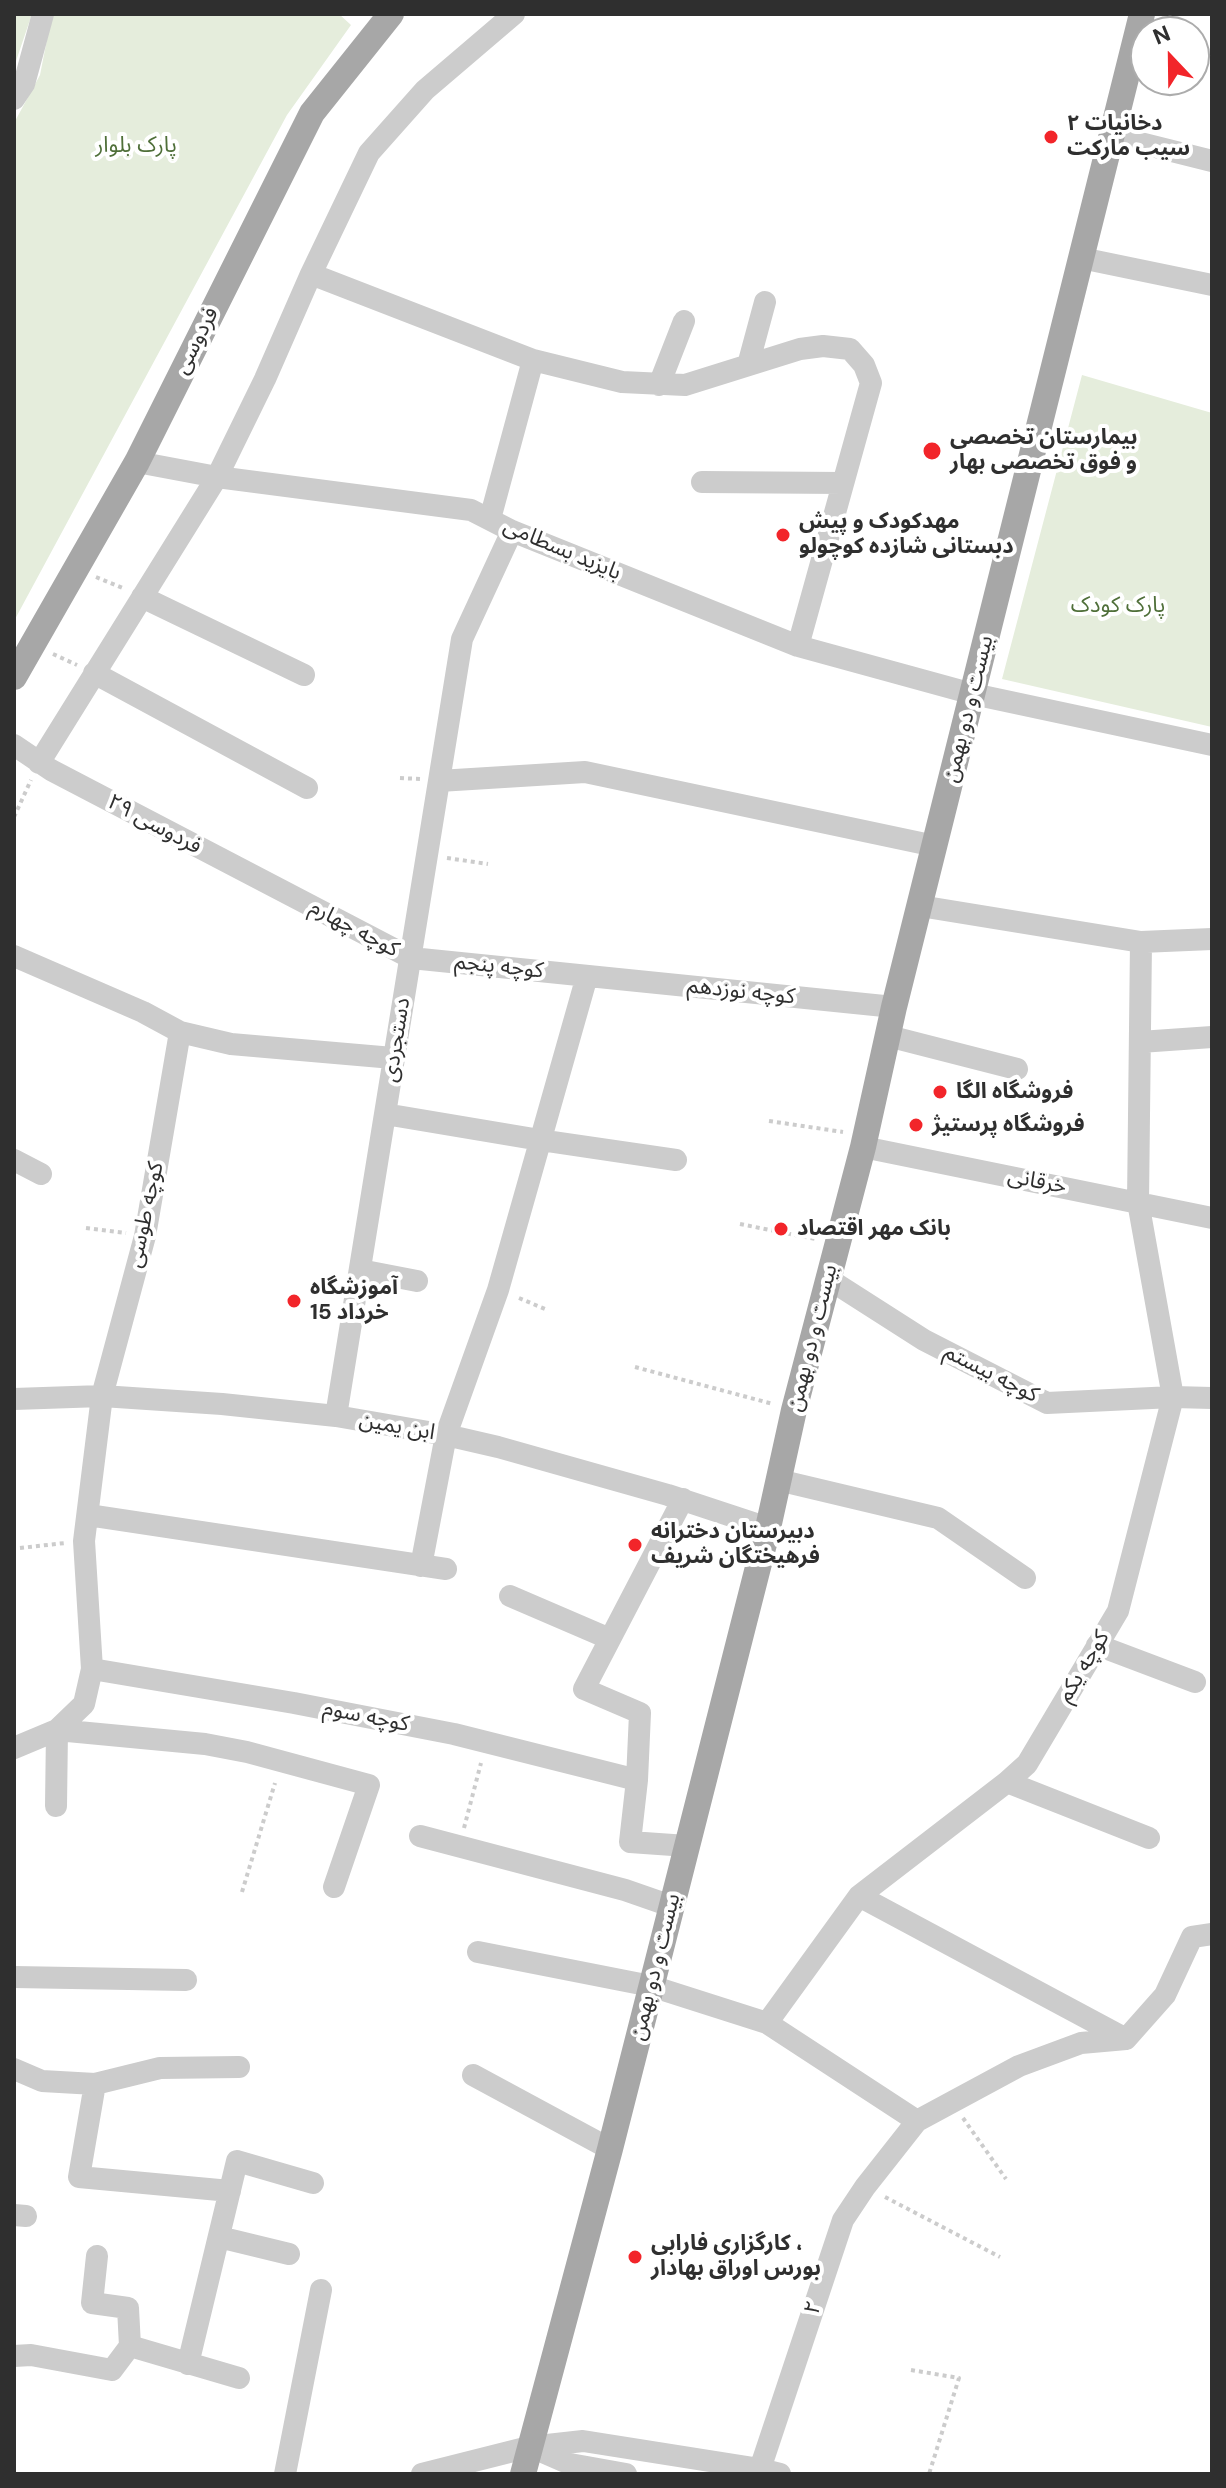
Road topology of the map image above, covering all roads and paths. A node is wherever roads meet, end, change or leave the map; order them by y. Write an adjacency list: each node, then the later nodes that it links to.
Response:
1 (43, 14): 5 (street)
2 (391, 14): 16 (main road, فردوسی)
3 (514, 14): 9 (street)
4 (1142, 14): 6 (main road, بیست و دو بهمن)
5 (14, 99)
6 (1112, 136): 7 (street); 8 (main road, بیست و دو بهمن)
7 (1212, 161)
8 (1081, 258): 10 (street); 29 (main road, بیست و دو بهمن)
9 (311, 274): 13 (street); 17 (street)
10 (1212, 285)
11 (765, 302): 14 (street)
12 (684, 321): 15 (street)
13 (533, 360): 15 (street); 20 (street)
14 (748, 365): 15 (street); 19 (street)
15 (659, 385)
16 (137, 462): 17 (street, بایزید بسطامی); 22 (main road, فردوسی)
17 (217, 477): 20 (street, بایزید بسطامی); 23 (street)
18 (702, 482): 19 (street)
19 (843, 483): 25 (street)
20 (490, 519): 21 (street, بایزید بسطامی)
21 (512, 531): 25 (street, بایزید بسطامی); 33 (street, دستجردی)
22 (76, 569): 23 (path); 24 (main road, فردوسی)
23 (142, 597): 26 (street); 27 (street)
24 (32, 644): 26 (path); 28 (main road, فردوسی)
25 (798, 646): 29 (street, بایزید بسطامی)
26 (94, 673): 32 (street); 34 (street)
27 (304, 675)
28 (14, 677)
29 (973, 694): 31 (street, بایزید بسطامی); 36 (main road, بیست و دو بهمن)
30 (14, 745): 32 (street, فردوسی ۲۹)
31 (1212, 745)
32 (39, 763): 35 (path); 39 (street, فردوسی ۲۹)
33 (439, 781): 36 (street); 37 (street, دستجردی)
34 (307, 788)
35 (14, 817)
36 (935, 846): 40 (main road, بیست و دو بهمن)
37 (427, 855): 38 (path); 44 (street, دستجردی)
38 (488, 864)
39 (298, 899): 44 (street, کوچه چهارم)
40 (920, 906): 42 (street); 46 (main road, بیست و دو بهمن)
41 (1212, 939): 42 (street)
42 (1141, 942): 50 (street, کوچه یکم)
43 (14, 956): 47 (street)
44 (411, 958): 45 (street, کوچه پنجم); 51 (street, دستجردی)
45 (587, 976): 46 (street, کوچه نوزدهم); 55 (street)
46 (894, 1007): 48 (main road, بیست و دو بهمن)
47 (180, 1032): 51 (street); 64 (street, کوچه طوسی)
48 (888, 1036): 52 (street); 56 (main road, بیست و دو بهمن)
49 (1212, 1037): 50 (street)
50 (1140, 1042): 60 (street, کوچه یکم)
51 (393, 1058): 53 (street, دستجردی)
52 (1017, 1069)
53 (385, 1114): 55 (street); 66 (street, دستجردی)
54 (769, 1121): 56 (path)
55 (540, 1140): 58 (street); 69 (street)
56 (864, 1142): 60 (street, خرقانی); 65 (main road, بیست و دو بهمن)
57 (14, 1160): 59 (street)
58 (676, 1160)
59 (41, 1174)
60 (1138, 1202): 61 (street, خرقانی); 73 (street, کوچه یکم)
61 (1212, 1218)
62 (740, 1224): 65 (path)
63 (86, 1228): 64 (path)
64 (145, 1236): 72 (street, کوچه طوسی)
65 (837, 1243): 67 (main road, بیست و دو بهمن)
66 (360, 1270): 68 (street); 77 (street, دستجردی)
67 (827, 1278): 73 (street, کوچه بیستم); 76 (main road, بیست و دو بهمن)
68 (417, 1281)
69 (498, 1290): 70 (path); 78 (street)
70 (545, 1309)
71 (635, 1367): 76 (path)
72 (102, 1396): 75 (street, ابن یمین); 77 (street, ابن یمین); 81 (street, کوچه طوسی)
73 (1173, 1397): 74 (street, کوچه بیستم); 90 (street, کوچه یکم)
74 (1212, 1398)
75 (14, 1399)
76 (794, 1410): 79 (main road, بیست و دو بهمن)
77 (336, 1416): 78 (street, ابن یمین)
78 (446, 1435): 80 (street, ابن یمین); 85 (street)
79 (778, 1480): 82 (main road, بیست و دو بهمن); 87 (street)
80 (683, 1499): 82 (street, ابن یمین); 89 (street)
81 (88, 1515): 83 (street, کوچه طوسی); 85 (street)
82 (768, 1528): 103 (main road, بیست و دو بهمن)
83 (84, 1541): 84 (path); 91 (street, کوچه طوسی)
84 (20, 1548)
85 (421, 1566): 86 (street)
86 (446, 1569)
87 (1025, 1578)
88 (510, 1596): 89 (street)
89 (610, 1639): 97 (street)
90 (1097, 1645): 92 (street); 98 (street, کوچه یکم)
91 (92, 1669): 93 (street, کوچه طوسی); 94 (street, کوچه سوم)
92 (1195, 1682)
93 (57, 1730): 95 (street); 96 (street); 99 (street)
94 (487, 1742): 97 (street, کوچه سوم); 102 (path)
95 (14, 1748)
96 (282, 1761): 104 (street); 105 (path)
97 (637, 1780): 103 (street)
98 (1007, 1782): 101 (street); 106 (street, کوچه یکم)
99 (56, 1806)
100 (420, 1836): 102 (street)
101 (1149, 1838)
102 (459, 1845): 107 (street)
103 (687, 1846): 107 (main road, بیست و دو بهمن)
104 (334, 1887)
105 (242, 1892)
106 (859, 1896): 113 (street, کوچه یکم); 114 (street)
107 (671, 1906): 112 (main road, بیست و دو بهمن)
108 (1212, 1934): 114 (street)
109 (478, 1952): 112 (street)
110 (14, 1977): 111 (street)
111 (186, 1980)
112 (651, 1986): 113 (street); 121 (main road, بیست و دو بهمن)
113 (767, 2023): 120 (street)
114 (1126, 2039): 119 (street)
115 (239, 2067): 118 (street)
116 (14, 2069): 118 (street)
117 (473, 2075): 121 (street)
118 (95, 2084): 125 (street)
119 (952, 2103): 120 (street); 122 (path)
120 (917, 2121): 124 (street, ۲)
121 (610, 2149): 136 (main road, بیست و دو بهمن)
122 (1006, 2179)
123 (313, 2183): 125 (street)
124 (865, 2187): 129 (path); 137 (street, ۲)
125 (230, 2191): 126 (street)
126 (219, 2237): 127 (street); 133 (street)
127 (289, 2254)
128 (97, 2256): 131 (street)
129 (1000, 2257)
130 (321, 2290): 138 (street)
131 (130, 2346): 132 (street); 133 (street)
132 (14, 2356)
133 (188, 2364): 135 (street)
134 (911, 2370): 142 (path)
135 (239, 2378)
136 (529, 2447): 137 (street); 139 (street); 140 (main road, بیست و دو بهمن); 141 (street)
137 (770, 2471)
138 (285, 2474)
139 (422, 2474)
140 (523, 2474)
141 (626, 2474)
142 (929, 2474)

